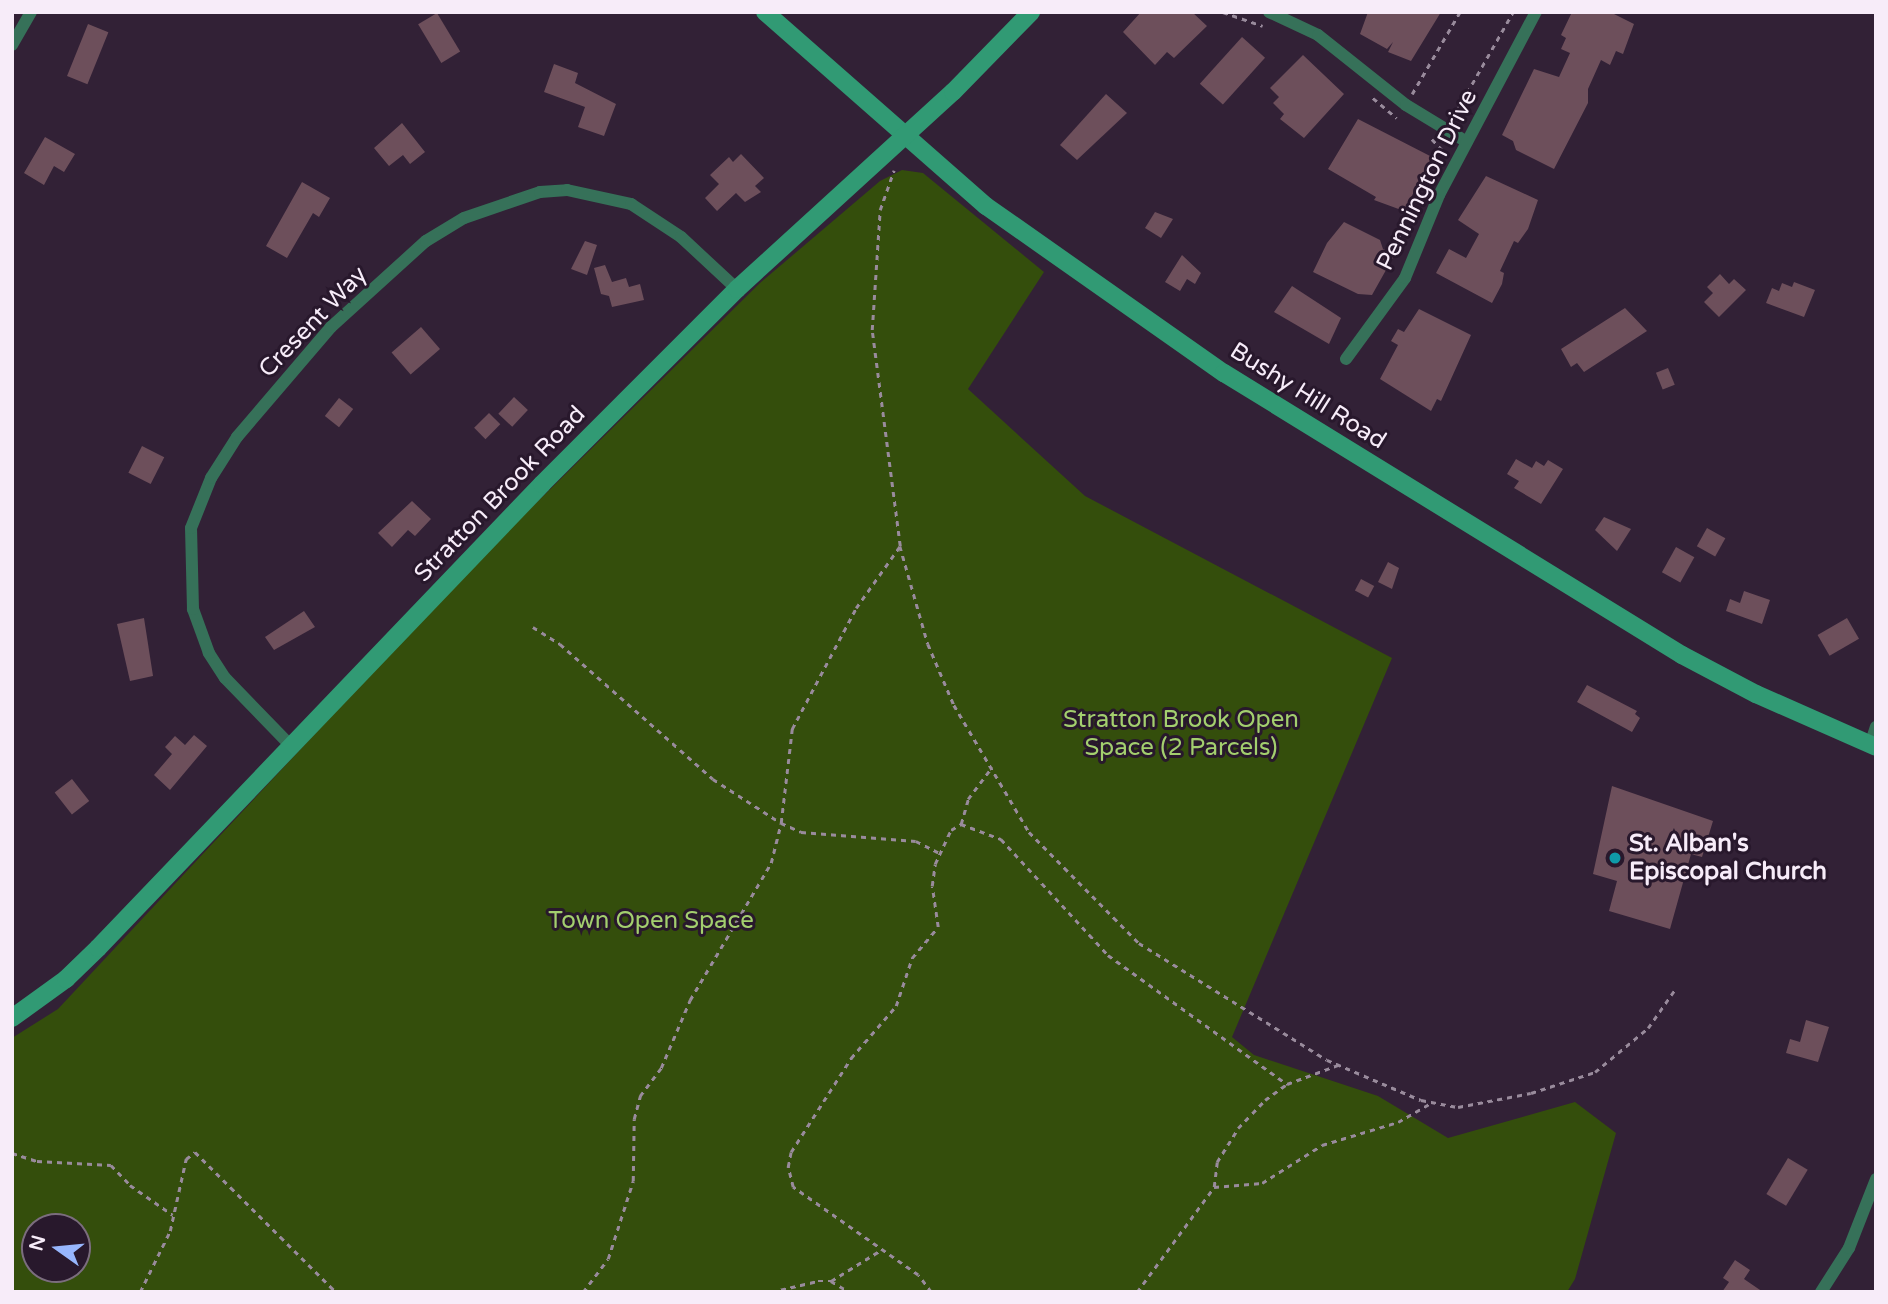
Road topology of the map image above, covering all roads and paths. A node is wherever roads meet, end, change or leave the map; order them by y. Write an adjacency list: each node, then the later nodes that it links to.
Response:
1 (31, 12): 10 (street)
2 (765, 12): 15 (street, Bushy Hill Road)
3 (1031, 12): 15 (street, Stratton Brook Road)
4 (1223, 12): 9 (path)
5 (1269, 12): 12 (street)
6 (1460, 12): 12 (path)
7 (1513, 12): 14 (path)
8 (1536, 12): 17 (street, Pennington Drive)
9 (1268, 28)
10 (12, 45)
11 (1370, 94): 13 (path)
12 (1406, 105): 14 (street)
13 (1405, 122)
14 (1446, 131): 17 (street)
15 (906, 135): 21 (street, Stratton Brook Road); 23 (path); 25 (street, Bushy Hill Road)
16 (1426, 135): 18 (path)
17 (1466, 142): 22 (street, Pennington Drive)
18 (1440, 163)
19 (1424, 195): 20 (path)
20 (1399, 262)
21 (737, 289): 26 (street, Stratton Brook Road); 26 (street, Cresent Way)
22 (1346, 359)
23 (900, 546): 27 (path); 28 (path)
24 (533, 627): 28 (path)
25 (1874, 739)
26 (291, 746): 32 (street, Stratton Brook Road)
27 (992, 767): 29 (path); 33 (path)
28 (781, 823): 30 (path); 44 (path)
29 (961, 824): 30 (path); 34 (path)
30 (939, 852): 40 (path)
31 (1676, 988): 35 (path)
32 (12, 1018)
33 (1339, 1065): 34 (path); 35 (path)
34 (1287, 1084): 38 (path)
35 (1432, 1102): 38 (path)
36 (12, 1153): 39 (path)
37 (1876, 1179): 49 (street)
38 (1214, 1186): 48 (path)
39 (173, 1215): 42 (path); 43 (path)
40 (881, 1250): 41 (path); 47 (path)
41 (831, 1281): 45 (path); 46 (path)
42 (141, 1292)
43 (336, 1292)
44 (583, 1292)
45 (771, 1292)
46 (849, 1292)
47 (931, 1292)
48 (1137, 1292)
49 (1821, 1292)

